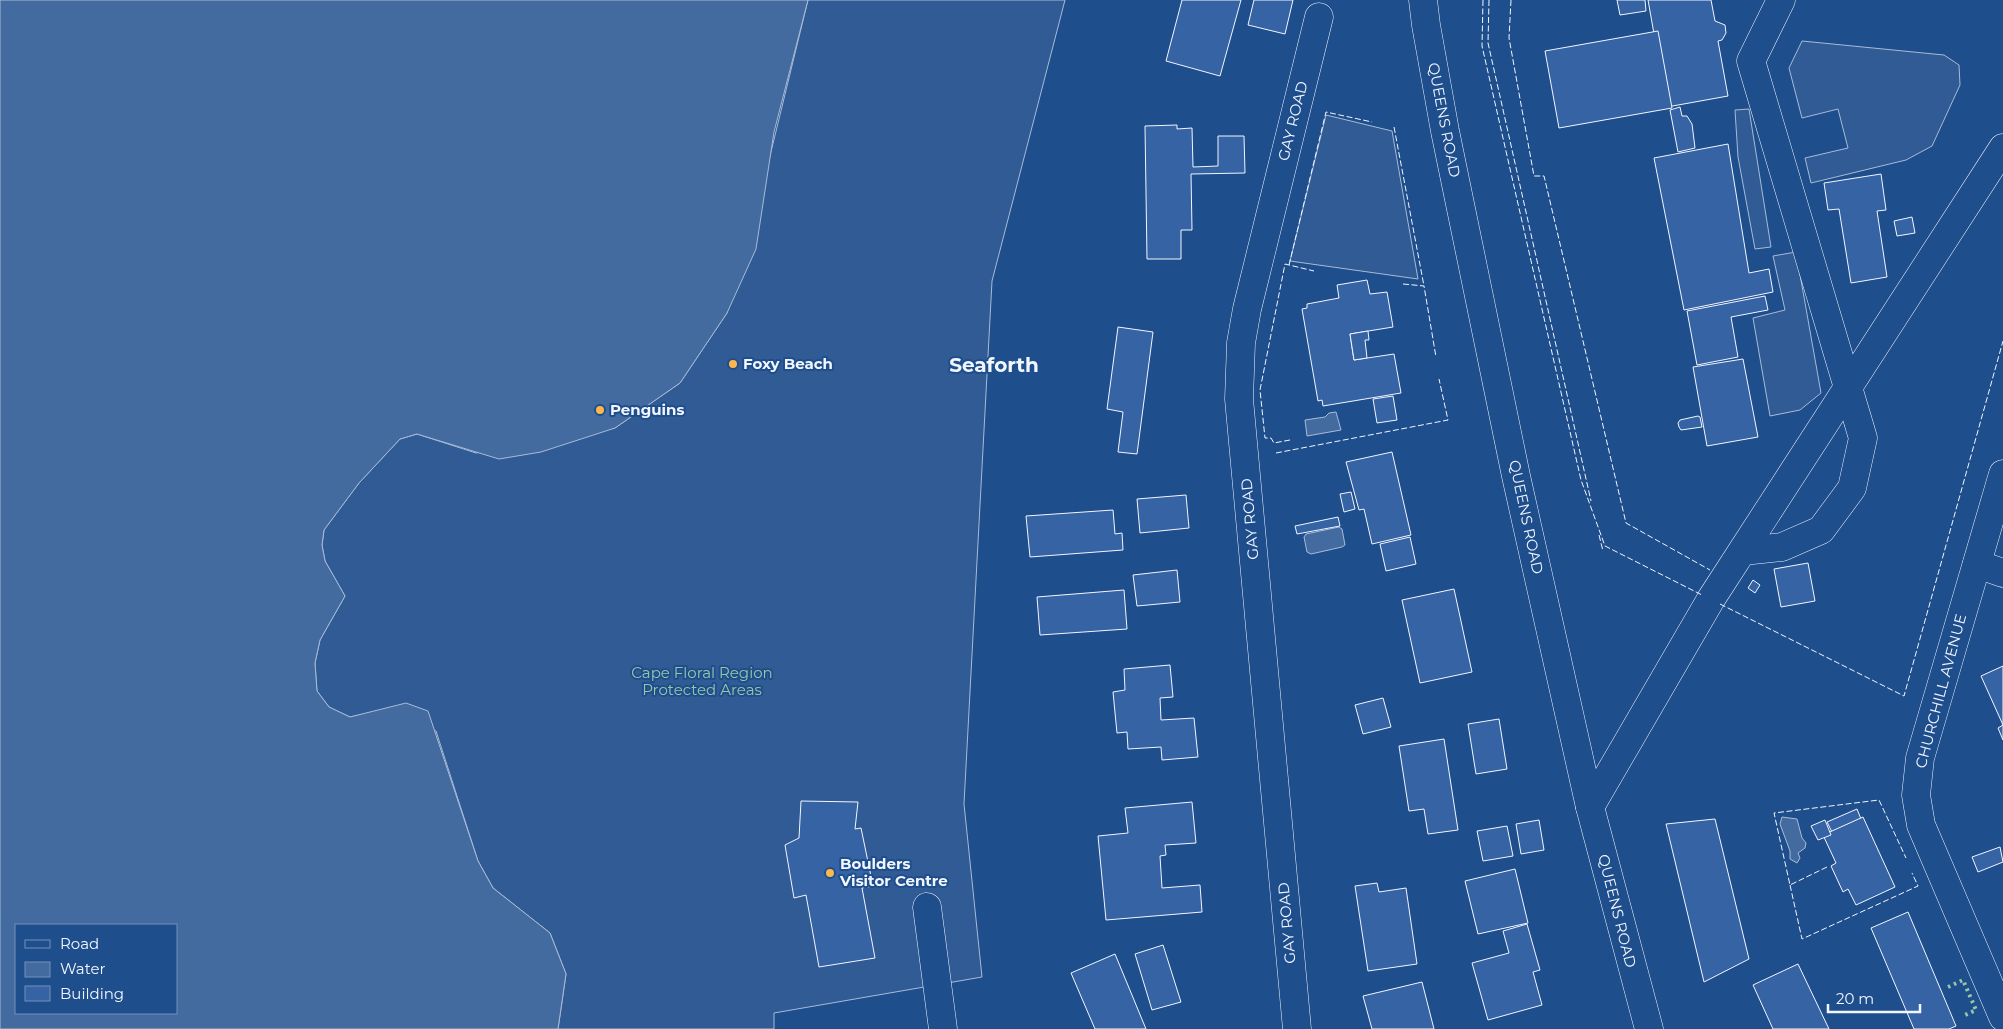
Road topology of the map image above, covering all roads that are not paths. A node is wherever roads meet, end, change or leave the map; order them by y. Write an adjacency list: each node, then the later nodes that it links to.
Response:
1 (1423, 0): 10 (street, QUEENS ROAD)
2 (1781, 0): 5 (street)
3 (1319, 17): 14 (street, GAY ROAD)
4 (2003, 148): 5 (street)
5 (1847, 388): 7 (street); 7 (street)
6 (2003, 474): 8 (street, CHURCHILL AVENUE)
7 (1743, 551): 10 (street)
8 (1977, 564): 9 (street); 12 (street, CHURCHILL AVENUE)
9 (2003, 573)
10 (1590, 807): 15 (street, QUEENS ROAD)
11 (927, 907): 13 (street)
12 (2003, 1017)
13 (943, 1029)
14 (1297, 1029)
15 (1649, 1029)

